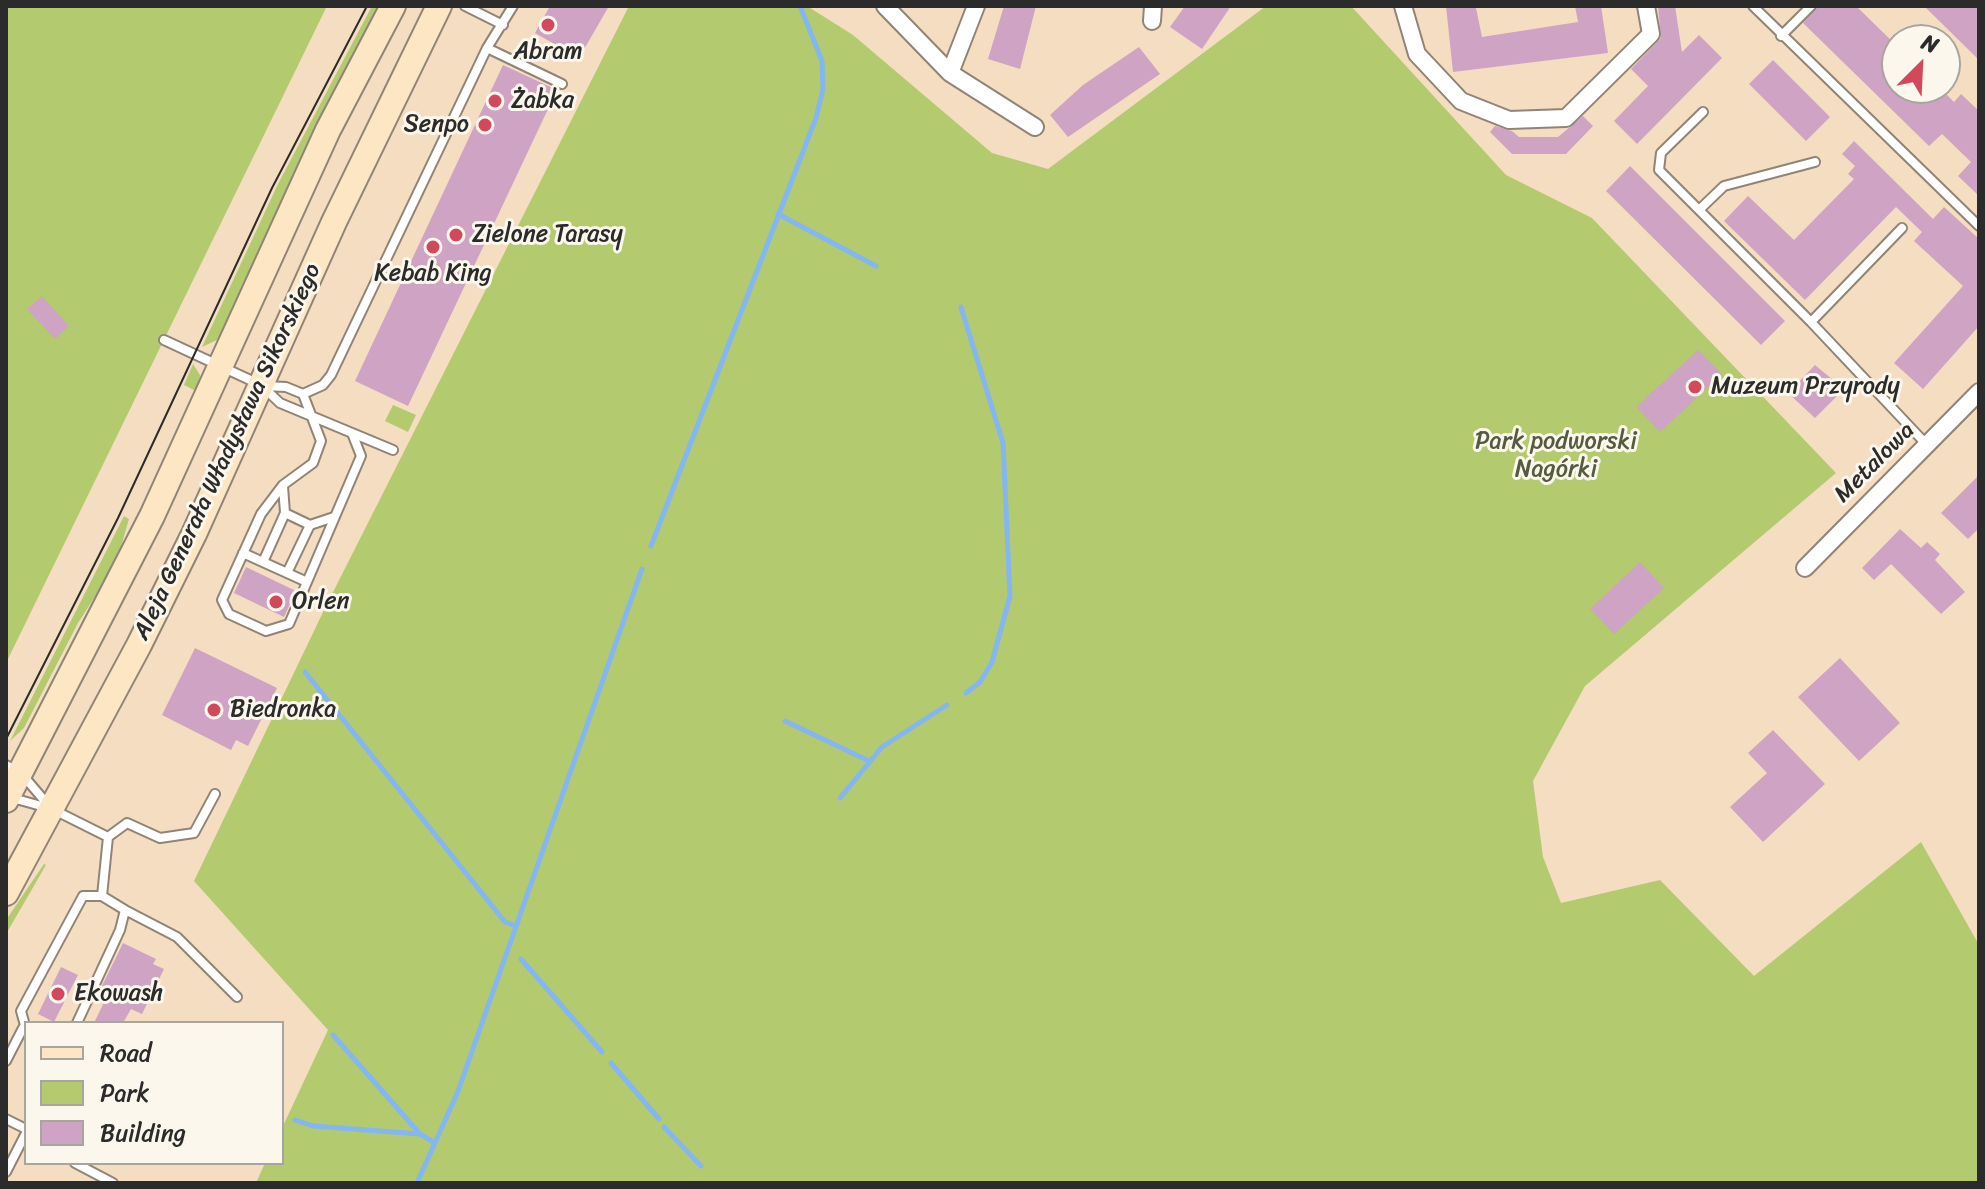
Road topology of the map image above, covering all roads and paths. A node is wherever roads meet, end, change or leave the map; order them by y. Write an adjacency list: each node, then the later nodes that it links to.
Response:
1 (393, 6): 24 (main road, Aleja Generała Władysława Sikorskiego)
2 (439, 6): 25 (main road, Aleja Generała Władysława Sikorskiego)
3 (465, 6): 11 (lane)
4 (513, 6): 11 (lane)
5 (885, 6): 14 (street)
6 (976, 6): 14 (street)
7 (1403, 6): 8 (street)
8 (1646, 6)
9 (1753, 6): 12 (lane)
10 (1811, 6): 12 (lane)
11 (503, 25): 13 (lane)
12 (1781, 36): 20 (lane)
13 (487, 48): 15 (lane); 27 (lane)
14 (950, 73): 17 (street)
15 (562, 84)
16 (1703, 112): 19 (lane)
17 (1035, 127)
18 (1815, 162): 19 (lane)
19 (1699, 210): 22 (lane)
20 (1979, 226)
21 (1902, 228): 22 (lane)
22 (1811, 322): 30 (lane)
23 (164, 340): 24 (lane)
24 (221, 367): 25 (lane); 41 (main road, Aleja Generała Władysława Sikorskiego)
25 (261, 385): 27 (lane); 28 (lane); 44 (main road, Aleja Generała Władysława Sikorskiego)
26 (1979, 392): 30 (street, Metalowa)
27 (303, 394): 28 (lane)
28 (311, 415): 29 (lane); 32 (lane)
29 (352, 433): 31 (lane); 34 (lane)
30 (1927, 445): 38 (street, Metalowa)
31 (393, 450)
32 (283, 485): 33 (lane); 36 (lane)
33 (285, 513): 35 (lane); 37 (lane)
34 (334, 517): 35 (lane); 40 (lane)
35 (310, 525): 39 (lane)
36 (243, 553): 37 (lane); 40 (lane)
37 (263, 562): 39 (lane)
38 (1805, 568)
39 (287, 573): 40 (lane)
40 (307, 582)
41 (13, 769): 43 (main road, Aleja Generała Władysława Sikorskiego); 44 (lane)
42 (215, 794): 45 (lane)
43 (7, 798): 44 (lane)
44 (52, 809): 45 (lane); 46 (main road, Aleja Generała Władysława Sikorskiego)
45 (108, 837): 47 (lane)
46 (6, 893)
47 (102, 896): 48 (lane); 51 (lane)
48 (125, 910): 49 (lane); 50 (lane)
49 (237, 997)
50 (78, 1021)
51 (24, 1024)
52 (24, 1031): 53 (lane)
53 (6, 1061)
54 (6, 1119): 55 (lane)
55 (24, 1132)
56 (24, 1138): 58 (lane)
57 (79, 1165): 59 (lane)
58 (6, 1172)
59 (113, 1183)

